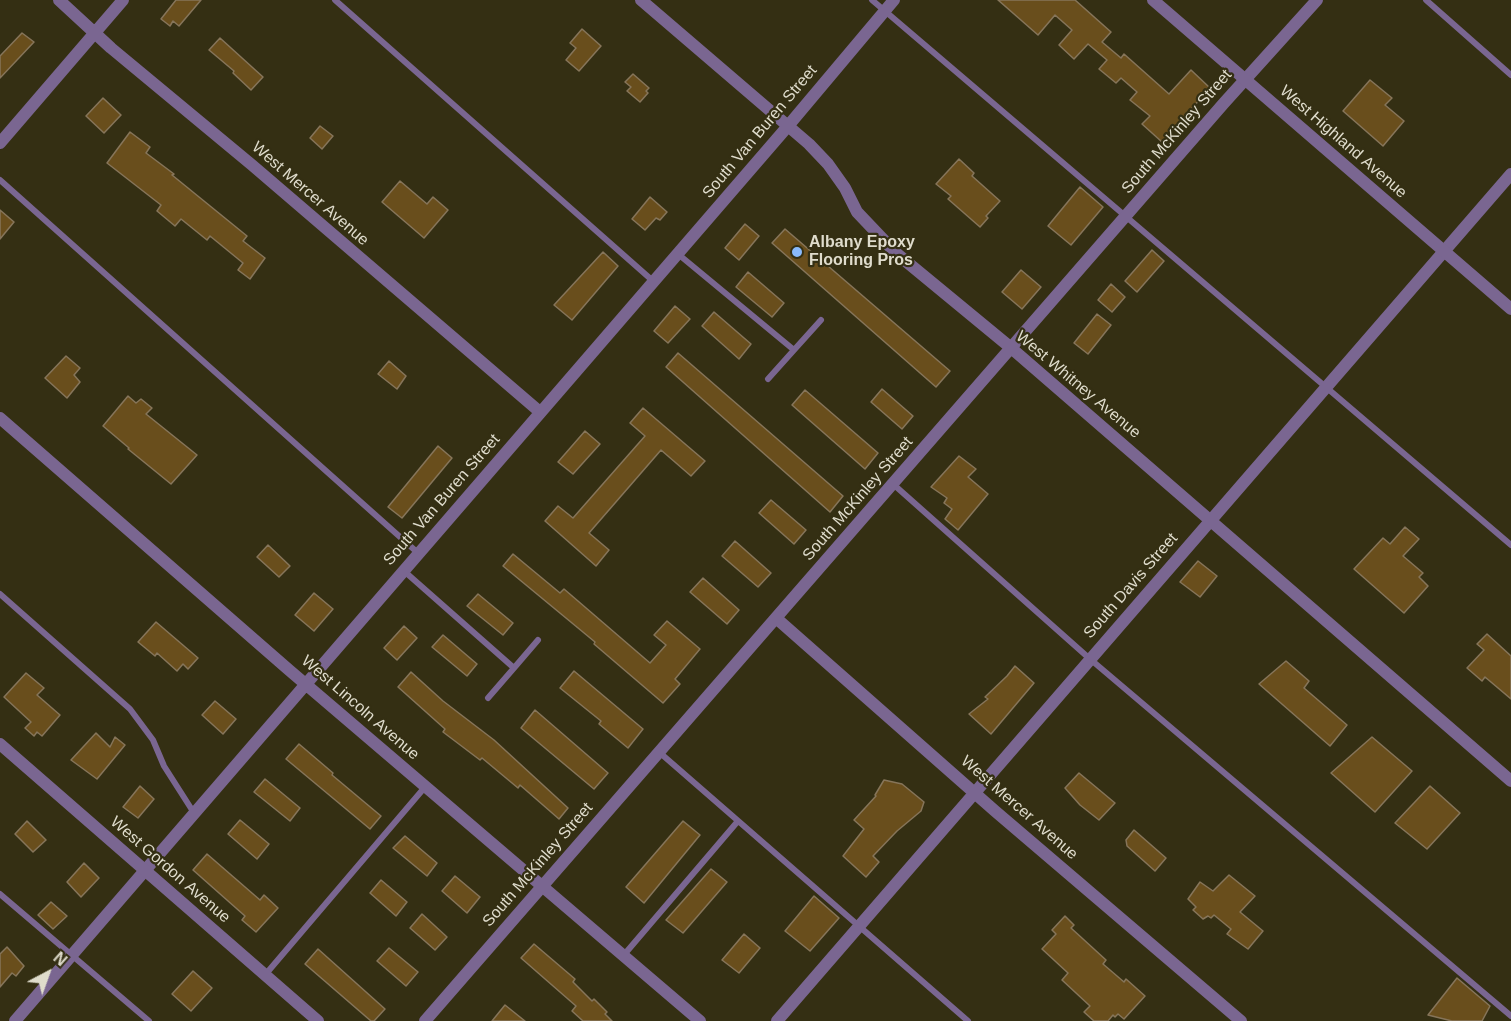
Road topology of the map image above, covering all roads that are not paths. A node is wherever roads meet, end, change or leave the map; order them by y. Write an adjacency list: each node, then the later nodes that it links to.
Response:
1 (59, 0): 11 (street, West Mercer Avenue)
2 (123, 0): 11 (street)
3 (334, 0): 21 (lane)
4 (641, 0): 14 (street, West Whitney Avenue)
5 (872, 0): 10 (lane)
6 (894, 0): 10 (street, South Van Buren Street)
7 (1153, 0): 13 (street, West Highland Avenue)
8 (1317, 0): 13 (street, South McKinley Street)
9 (1425, 0): 12 (lane)
10 (884, 11): 14 (street, South Van Buren Street); 18 (lane)
11 (94, 32): 15 (street); 28 (street, West Mercer Avenue)
12 (1511, 75)
13 (1245, 80): 18 (street, South McKinley Street); 19 (street, West Highland Avenue)
14 (788, 126): 20 (street, South Van Buren Street); 24 (street, West Whitney Avenue)
15 (0, 142)
16 (1511, 174): 19 (street, South Davis Street)
17 (0, 180): 33 (lane)
18 (1124, 217): 24 (street, South McKinley Street); 27 (lane)
19 (1444, 251): 22 (street, West Highland Avenue); 27 (street, South Davis Street)
20 (677, 254): 21 (street, South Van Buren Street); 25 (lane)
21 (654, 281): 28 (street, South Van Buren Street)
22 (1511, 309)
23 (821, 320): 25 (lane)
24 (1010, 347): 30 (street, South McKinley Street); 31 (street, West Whitney Avenue)
25 (794, 350): 26 (lane)
26 (768, 379)
27 (1326, 387): 31 (street, South Davis Street); 32 (lane)
28 (540, 412): 33 (street, South Van Buren Street)
29 (0, 418): 40 (street, West Lincoln Avenue)
30 (893, 484): 36 (street, South McKinley Street); 38 (lane)
31 (1210, 520): 38 (street, South Davis Street); 44 (street, West Whitney Avenue)
32 (1511, 545)
33 (418, 553): 34 (street, South Van Buren Street)
34 (403, 570): 39 (lane); 40 (street, South Van Buren Street)
35 (0, 594): 47 (lane)
36 (776, 618): 43 (street, South McKinley Street); 46 (street, West Mercer Avenue)
37 (538, 640): 39 (lane)
38 (1090, 659): 46 (street, South Davis Street); 56 (lane)
39 (514, 668): 41 (lane)
40 (306, 683): 45 (street, West Lincoln Avenue); 47 (street, South Van Buren Street)
41 (488, 698)
42 (0, 744): 49 (street, West Gordon Avenue)
43 (659, 752): 48 (lane); 50 (street, South McKinley Street)
44 (1511, 781)
45 (426, 787): 50 (street, West Lincoln Avenue); 55 (lane)
46 (975, 792): 52 (street, South Davis Street); 64 (street, West Mercer Avenue)
47 (194, 814): 49 (street, South Van Buren Street)
48 (738, 821): 52 (lane); 54 (lane)
49 (146, 870): 53 (street, South Van Buren Street); 55 (street, West Gordon Avenue)
50 (541, 886): 54 (street, West Lincoln Avenue); 60 (street, South McKinley Street)
51 (0, 894): 53 (lane)
52 (859, 927): 62 (street, South Davis Street); 63 (lane)
53 (72, 955): 57 (street, South Van Buren Street); 58 (lane)
54 (622, 956): 61 (street, West Lincoln Avenue)
55 (265, 975): 59 (street, West Gordon Avenue)
56 (1511, 1016)
57 (15, 1021)
58 (148, 1021)
59 (318, 1021)
60 (425, 1021)
61 (700, 1021)
62 (777, 1021)
63 (968, 1021)
64 (1241, 1021)

